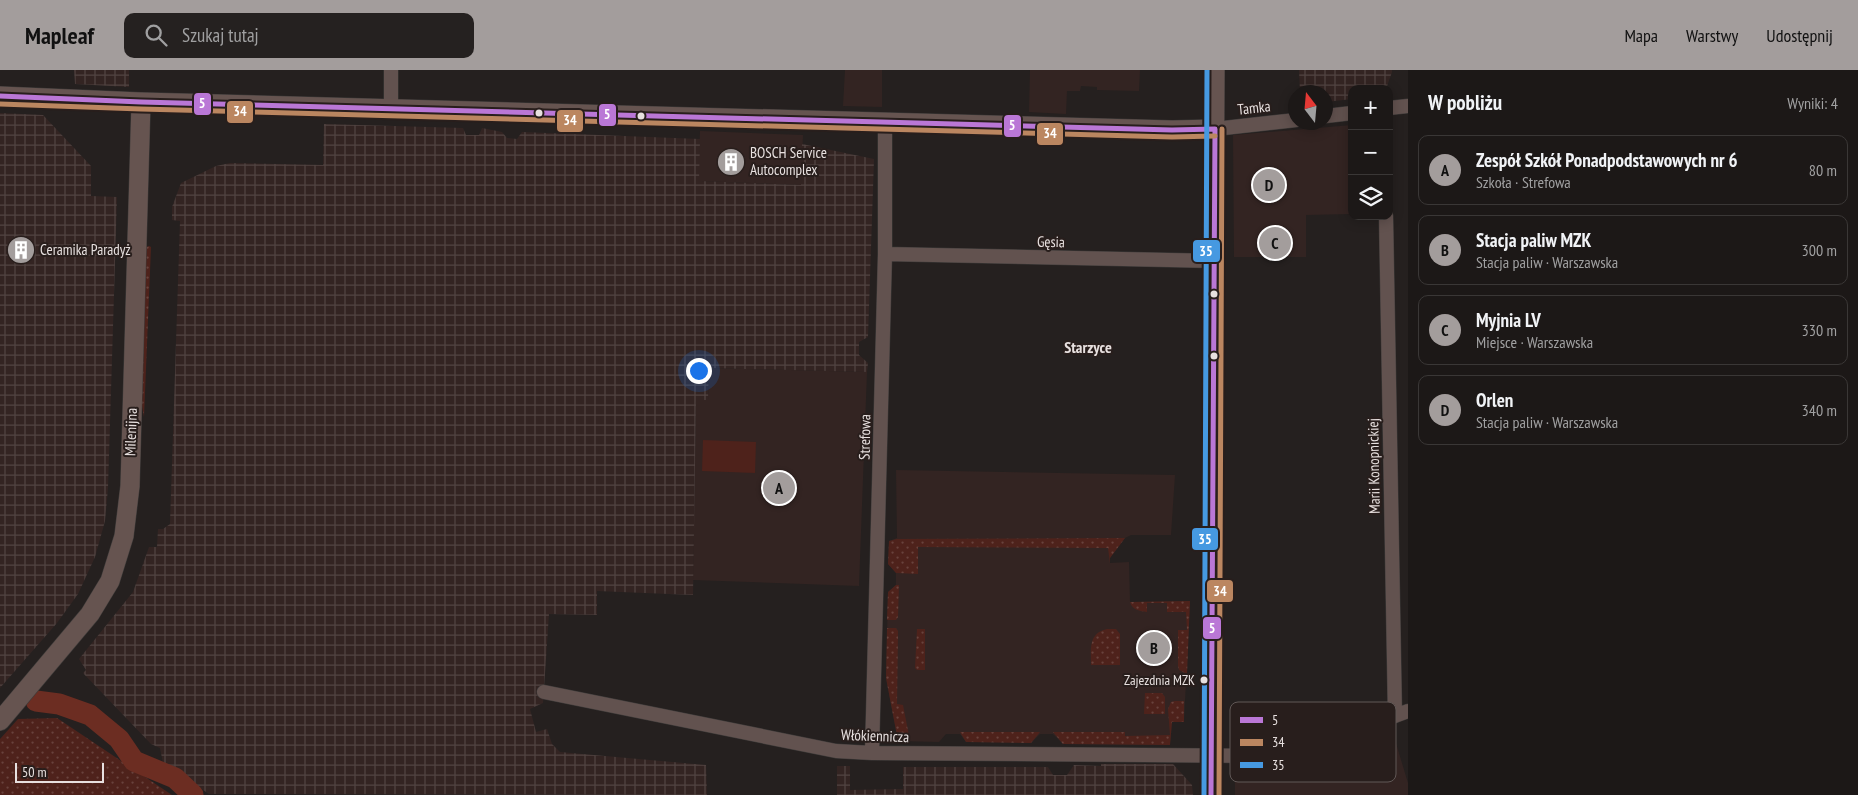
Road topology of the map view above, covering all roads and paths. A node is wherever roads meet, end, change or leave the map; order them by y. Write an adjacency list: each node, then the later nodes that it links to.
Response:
1 (391, 70): 6 (street)
2 (1215, 70): 12 (main road)
3 (0, 96): 4 (main road)
4 (141, 102): 6 (main road); 18 (main road, Milenijna)
5 (1408, 106): 7 (street)
6 (391, 108): 11 (main road)
7 (1393, 108)
8 (1348, 113): 9 (street)
9 (1333, 115)
10 (1288, 121): 12 (street, Tamka)
11 (885, 122): 12 (main road); 14 (street, Strefowa)
12 (1215, 129): 15 (main road)
13 (1386, 220): 17 (street, Marii Konopnickiej)
14 (885, 254): 15 (street, Gęsia); 19 (street, Strefowa)
15 (1216, 261): 20 (main road)
16 (544, 692): 19 (street, Włókiennicza)
17 (1402, 714)
18 (0, 721)
19 (872, 753): 20 (street, Włókiennicza)
20 (1211, 755): 21 (street, Włókiennicza); 22 (main road)
21 (1230, 755)
22 (1211, 795)

